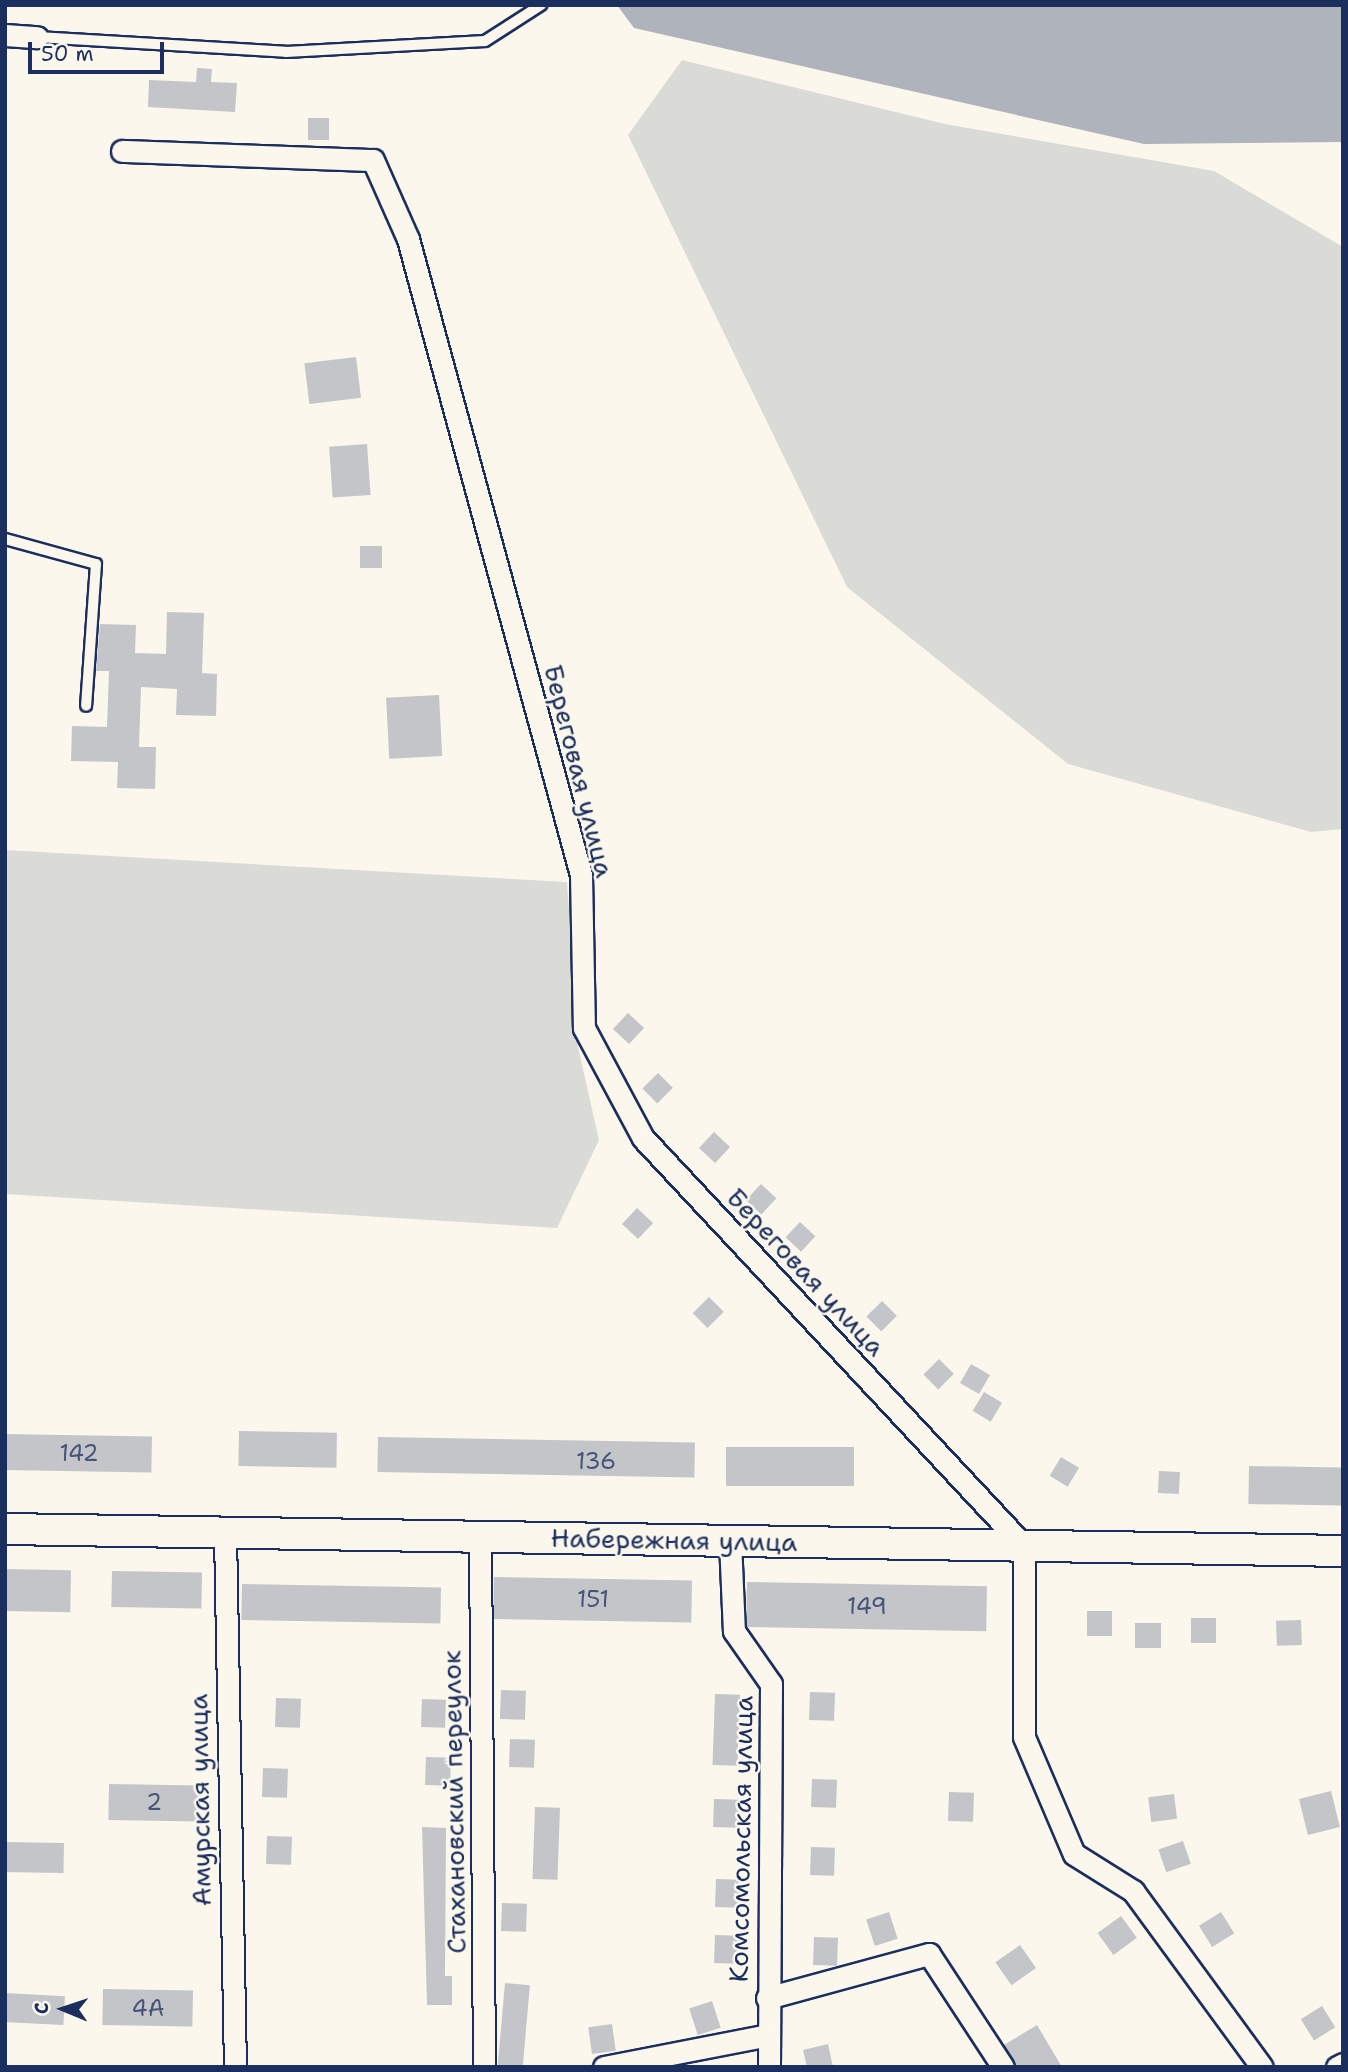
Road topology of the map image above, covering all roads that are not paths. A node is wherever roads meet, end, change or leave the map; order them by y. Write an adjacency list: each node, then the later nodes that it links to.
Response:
1 (541, 5): 3 (lane)
2 (5, 35): 3 (street)
3 (37, 37)
4 (122, 151): 11 (street, Береговая улица)
5 (5, 539): 6 (lane)
6 (86, 706)
7 (5, 1529): 8 (street, Набережная улица)
8 (225, 1533): 9 (street, Набережная улица); 16 (street, Амурская улица)
9 (480, 1537): 10 (street, Набережная улица); 17 (street, Стахановский переулок)
10 (730, 1541): 11 (street, Набережная улица); 13 (street, Комсомольская улица)
11 (1024, 1546): 12 (street, Набережная улица); 21 (street)
12 (1343, 1551)
13 (767, 1998): 14 (street, Комсомольская улица); 20 (street)
14 (768, 2035): 18 (street); 19 (street, Комсомольская улица)
15 (1343, 2064): 22 (street)
16 (235, 2067)
17 (484, 2067)
18 (604, 2067)
19 (769, 2067)
20 (1003, 2067)
21 (1262, 2067)
22 (1337, 2067)

